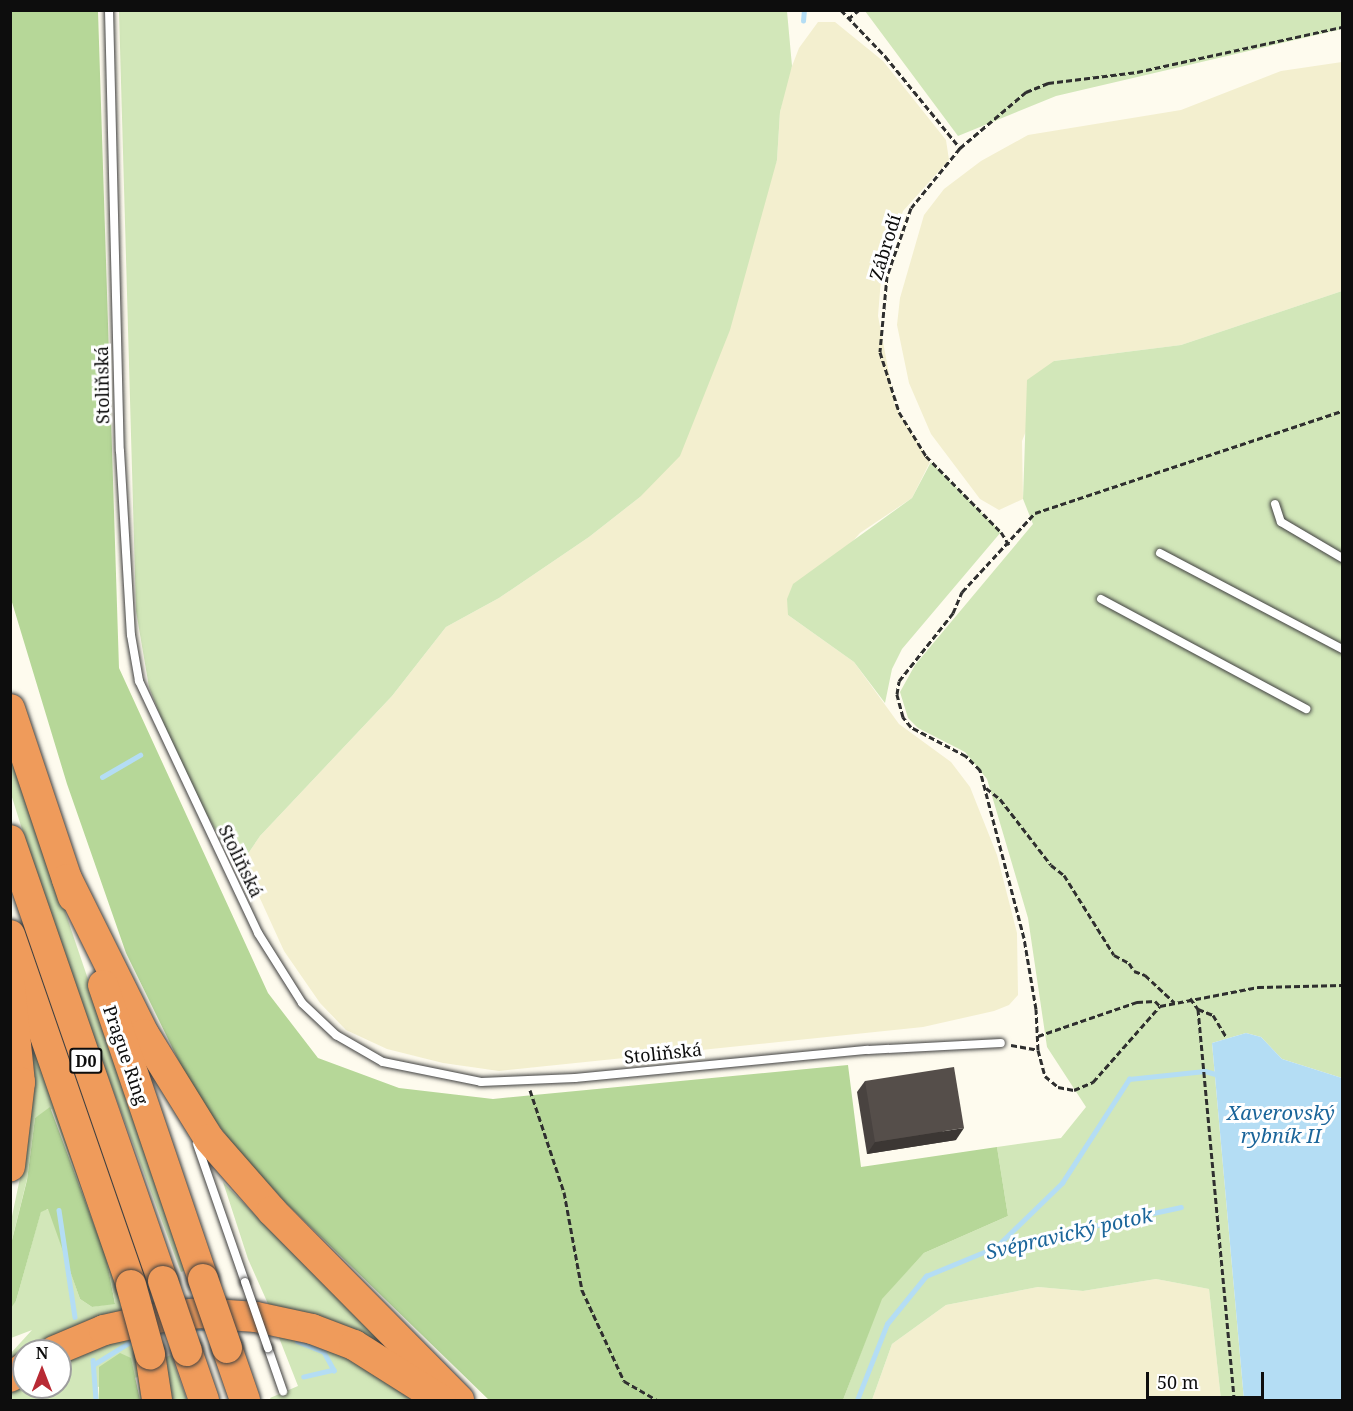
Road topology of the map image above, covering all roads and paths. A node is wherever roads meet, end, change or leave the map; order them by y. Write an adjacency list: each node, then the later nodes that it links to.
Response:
1 (109, 10): 31 (lane, Stoliňská)
2 (841, 10): 4 (path)
3 (859, 10): 4 (path)
4 (848, 19): 6 (path)
5 (1342, 27): 6 (path, Zábrodí)
6 (960, 148): 9 (path, Zábrodí)
7 (1342, 411): 9 (path)
8 (1275, 504): 11 (lane)
9 (1009, 545): 16 (path)
10 (1160, 554): 13 (lane)
11 (1342, 558)
12 (1101, 599): 15 (lane)
13 (1342, 649)
14 (10, 709): 18 (highway, Prague Ring / D0)
15 (1306, 709)
16 (986, 788): 23 (path); 26 (path)
17 (10, 840): 36 (highway, D0, bridge)
18 (67, 879): 30 (highway); 37 (highway, Prague Ring / D0, bridge)
19 (10, 935): 35 (highway, bridge)
20 (1342, 985): 22 (path)
21 (10, 986): 32 (highway)
22 (1190, 998): 23 (path); 25 (path)
23 (1174, 1002): 24 (path)
24 (1160, 1006): 26 (path); 29 (path)
25 (1198, 1009): 27 (path); 41 (path)
26 (1037, 1036): 29 (path)
27 (1226, 1037)
28 (1001, 1043): 29 (path); 31 (lane, Stoliňská)
29 (1038, 1050)
30 (167, 1073): 34 (lane, bridge); 39 (highway)
31 (527, 1080): 40 (path)
32 (10, 1166)
33 (72, 1343): 38 (highway)
34 (283, 1391)
35 (157, 1401)
36 (204, 1401)
37 (246, 1401)
38 (441, 1401)
39 (459, 1401)
40 (657, 1401)
41 (1234, 1401)

